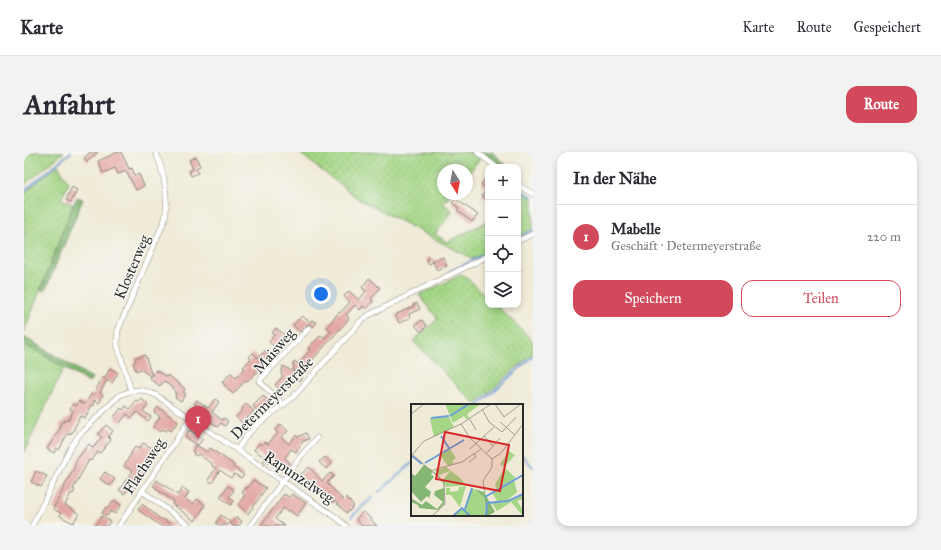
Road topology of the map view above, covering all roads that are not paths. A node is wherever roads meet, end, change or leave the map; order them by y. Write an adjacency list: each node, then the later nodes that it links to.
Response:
1 (156, 152): 10 (street, Klosterweg)
2 (477, 152): 3 (street)
3 (492, 164)
4 (521, 187): 5 (street)
5 (533, 194)
6 (533, 234): 7 (street)
7 (521, 240)
8 (485, 258): 11 (street, Determeyerstraße)
9 (309, 328): 11 (street, Maisweg)
10 (131, 391): 12 (street, Determeyerstraße); 18 (street)
11 (284, 405): 14 (street, Determeyerstraße)
12 (190, 419): 14 (street, Determeyerstraße); 16 (street, Flachsweg)
13 (317, 438): 15 (street)
14 (237, 450): 15 (street, Rapunzelweg)
15 (283, 481): 21 (street); 22 (street, Rapunzelweg)
16 (142, 491): 19 (street, Flachsweg); 20 (street)
17 (533, 522): 23 (street)
18 (32, 526)
19 (119, 526)
20 (190, 526)
21 (250, 526)
22 (346, 526)
23 (528, 526)

